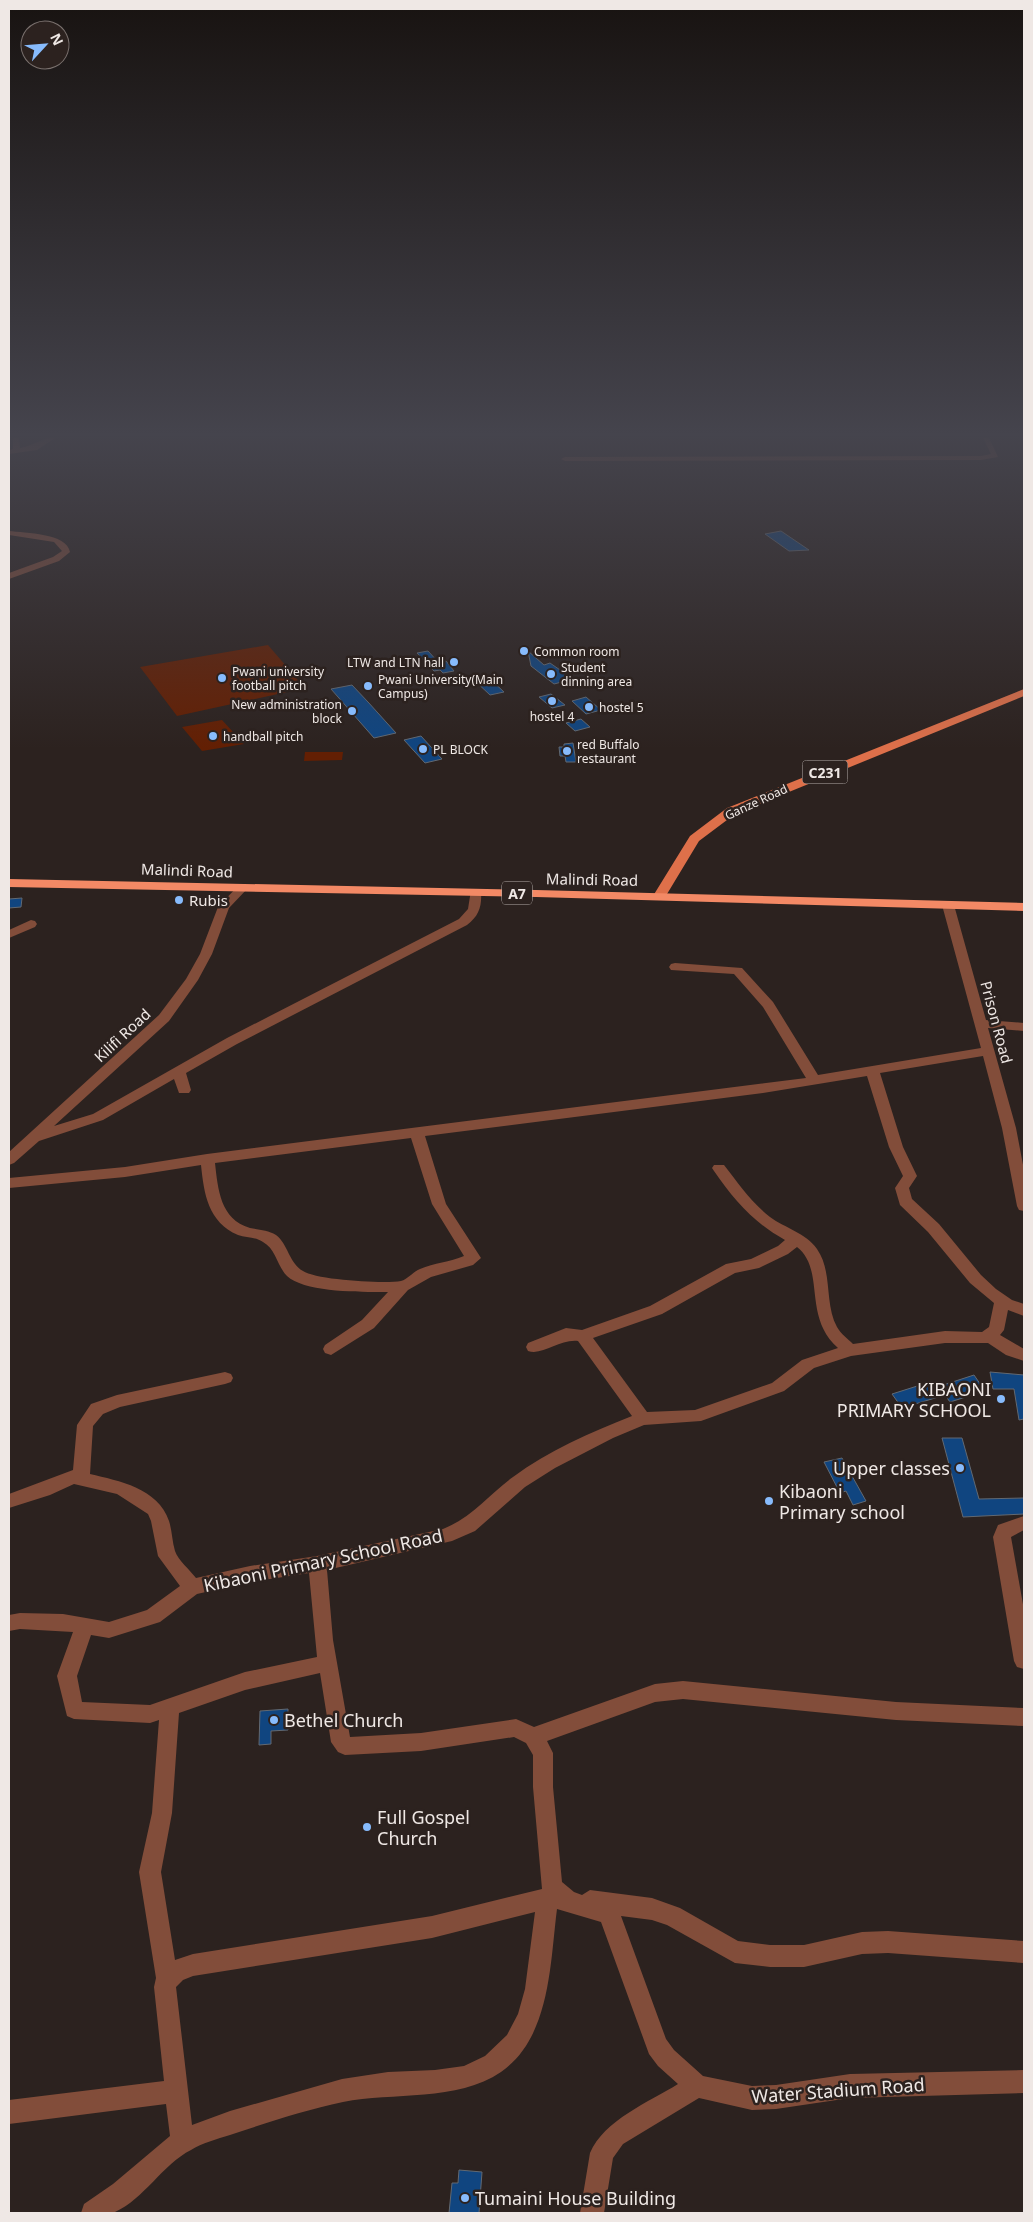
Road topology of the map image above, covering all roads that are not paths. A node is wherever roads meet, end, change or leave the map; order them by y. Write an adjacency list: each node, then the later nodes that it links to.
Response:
1 (59, 542): 2 (street)
2 (9, 576)
3 (1024, 692): 8 (main road, Ganze Road / C231)
4 (9, 883): 5 (highway, Malindi Road / A7)
5 (220, 888): 6 (highway, Malindi Road / A7); 10 (street)
6 (242, 888): 7 (highway, Malindi Road / A7); 10 (street, Kilifi Road)
7 (475, 892): 8 (highway, Malindi Road / A7); 19 (street)
8 (659, 896): 9 (highway, Malindi Road / A7)
9 (948, 905): 11 (highway, Malindi Road / A7); 15 (street, Prison Road)
10 (224, 907): 23 (street, Kilifi Road)
11 (1024, 907)
12 (31, 924): 13 (street)
13 (9, 934)
14 (675, 967): 20 (street)
15 (981, 1022): 16 (street); 17 (street, Prison Road)
16 (1024, 1026)
17 (988, 1051): 18 (street); 28 (street, Prison Road)
18 (872, 1070): 20 (street); 31 (street)
19 (179, 1072): 21 (street); 23 (street)
20 (814, 1080): 22 (street)
21 (184, 1090)
22 (417, 1133): 24 (street); 30 (street)
23 (35, 1137): 25 (street, Kilifi Road)
24 (207, 1159): 27 (street); 30 (street)
25 (9, 1160)
26 (719, 1168): 29 (street)
27 (9, 1183)
28 (1024, 1206)
29 (795, 1240): 33 (street); 37 (street)
30 (403, 1286): 36 (street)
31 (1002, 1302): 32 (street); 34 (street)
32 (1024, 1310)
33 (583, 1336): 35 (street); 40 (street)
34 (989, 1336): 37 (street, Kibaoni Primary School Road); 38 (street)
35 (534, 1347)
36 (331, 1349)
37 (850, 1350): 40 (street, Kibaoni Primary School Road)
38 (1024, 1355)
39 (225, 1378): 41 (street)
40 (643, 1419): 44 (street, Kibaoni Primary School Road)
41 (82, 1478): 42 (street); 45 (street)
42 (9, 1501)
43 (1024, 1523): 48 (street)
44 (317, 1564): 45 (street, Kibaoni Primary School Road); 49 (street)
45 (192, 1587): 47 (street, Kibaoni Primary School Road)
46 (9, 1624): 47 (street, Kibaoni Primary School Road)
47 (85, 1626): 50 (street)
48 (1024, 1662)
49 (327, 1664): 50 (street); 52 (street)
50 (170, 1708): 55 (street)
51 (1024, 1717): 52 (street)
52 (532, 1737): 53 (street)
53 (554, 1898): 54 (street); 55 (street); 57 (street, Water Stadium Road); 60 (street)
54 (1024, 1952)
55 (167, 1978): 58 (street)
56 (1024, 2082): 57 (street, Water Stadium Road)
57 (697, 2086): 62 (street)
58 (177, 2091): 59 (street); 60 (street)
59 (9, 2112)
60 (182, 2141): 61 (street)
61 (92, 2213)
62 (592, 2213)

